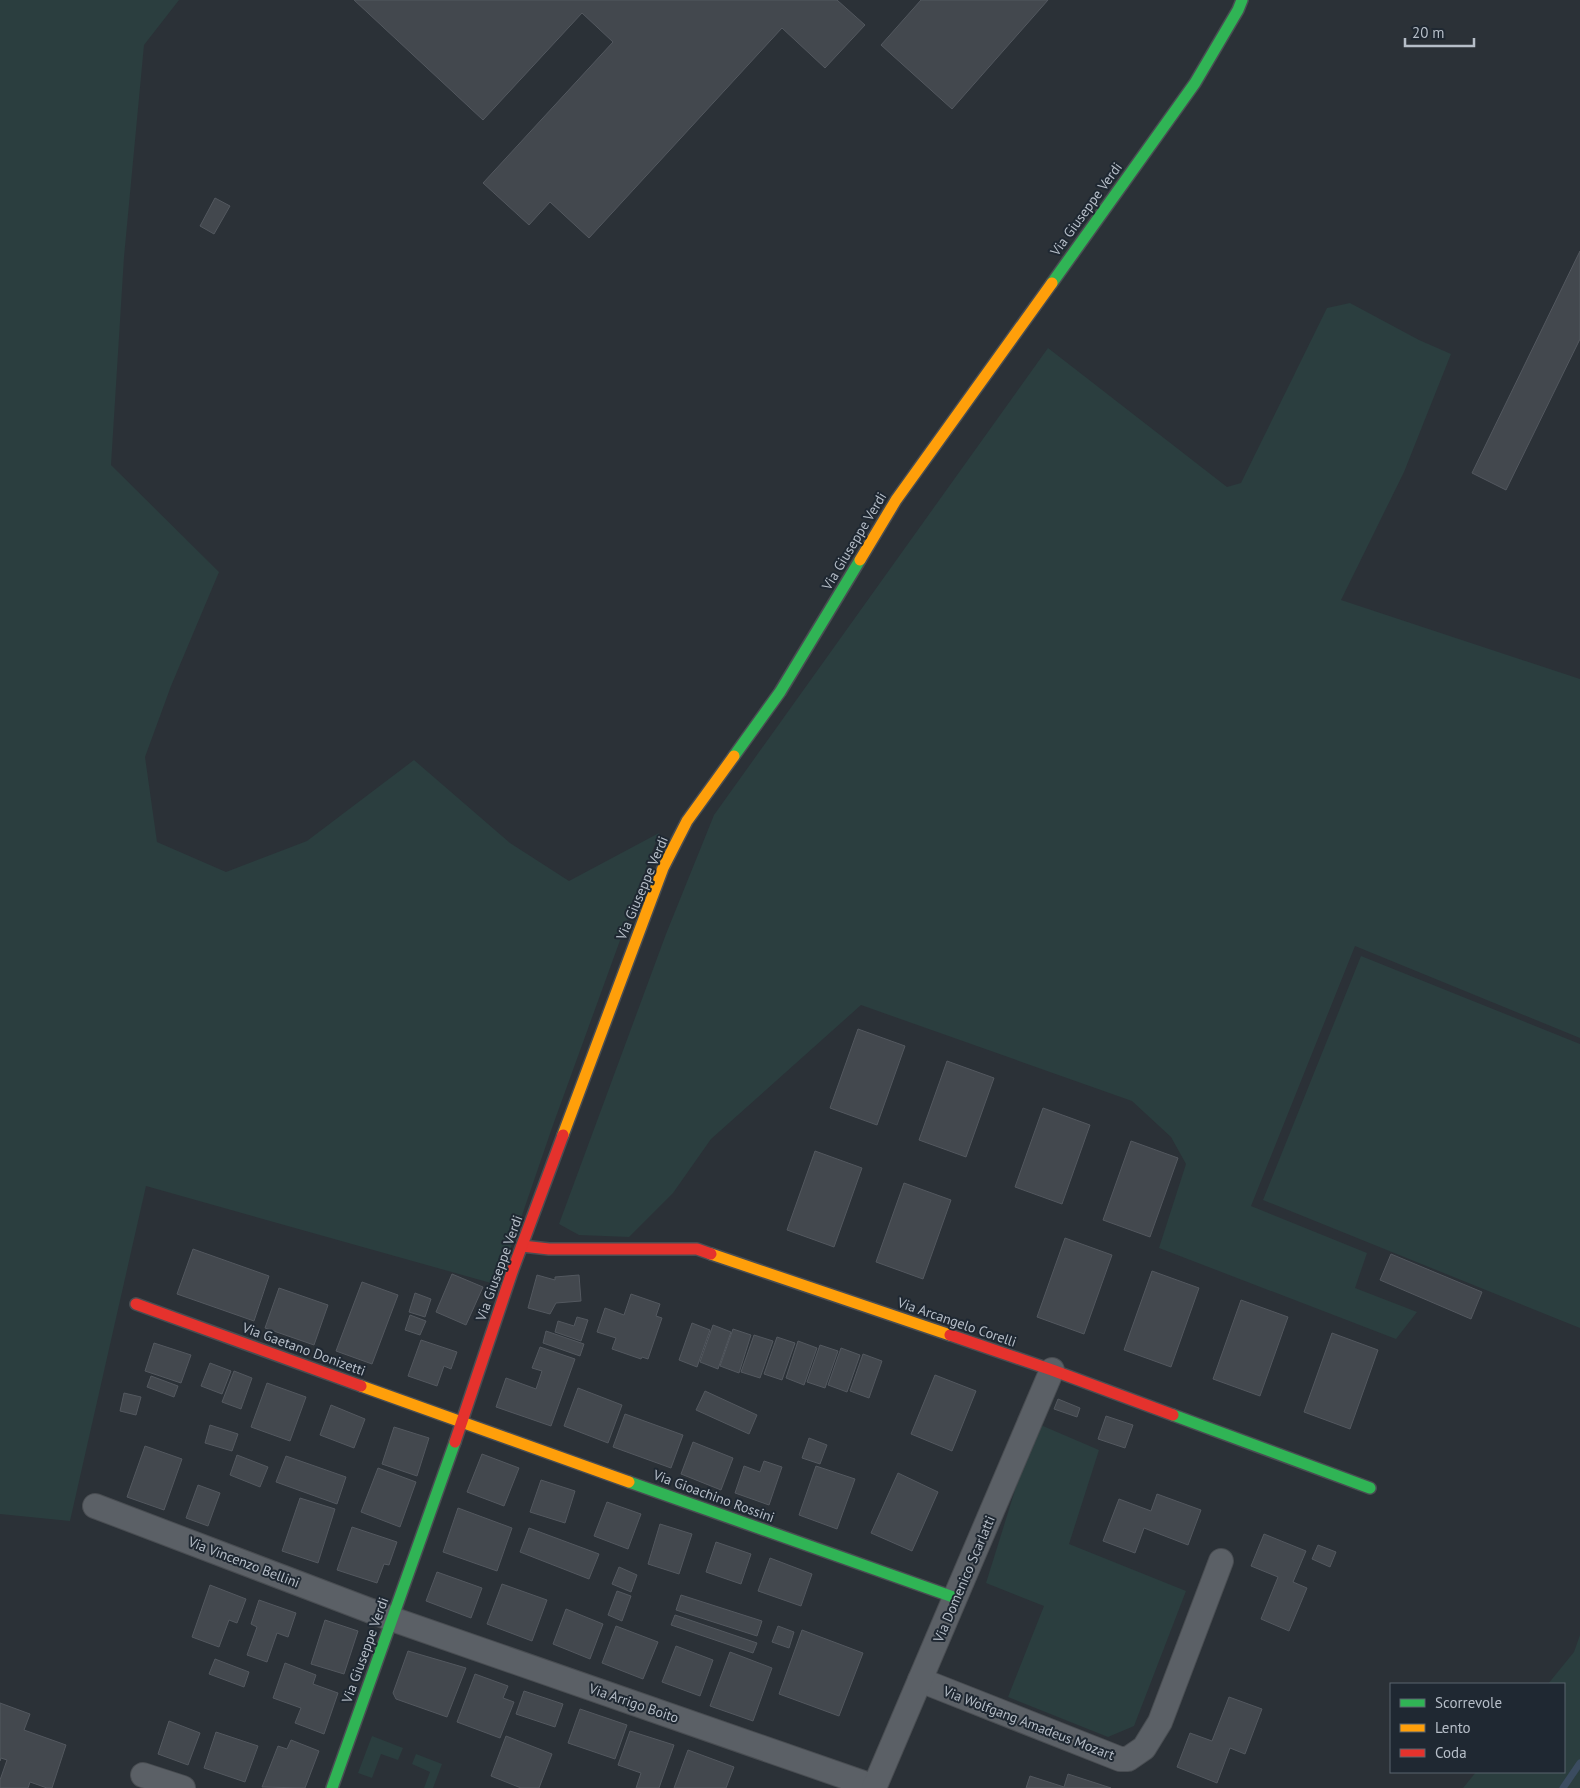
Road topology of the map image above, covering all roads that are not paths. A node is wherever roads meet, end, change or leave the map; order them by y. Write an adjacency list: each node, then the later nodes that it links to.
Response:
1 (1242, 0): 2 (street, Via Giuseppe Verdi)
2 (522, 1246): 4 (street, Via Arcangelo Corelli); 5 (street, Via Giuseppe Verdi)
3 (136, 1304): 5 (street, Via Gaetano Donizetti)
4 (1052, 1370): 6 (street, Via Arcangelo Corelli); 9 (street, Via Domenico Scarlatti)
5 (462, 1422): 9 (street, Via Gioachino Rossini); 10 (street, Via Giuseppe Verdi)
6 (1370, 1488)
7 (95, 1506): 10 (street, Via Vincenzo Bellini)
8 (1221, 1561): 11 (street, Via Wolfgang Amadeus Mozart)
9 (956, 1598): 11 (street, Via Domenico Scarlatti)
10 (392, 1619): 13 (street, Via Arrigo Boito); 15 (street, Via Giuseppe Verdi)
11 (920, 1680): 13 (street, Via Domenico Scarlatti)
12 (143, 1775): 14 (street)
13 (875, 1787)
14 (183, 1788)
15 (332, 1788)

